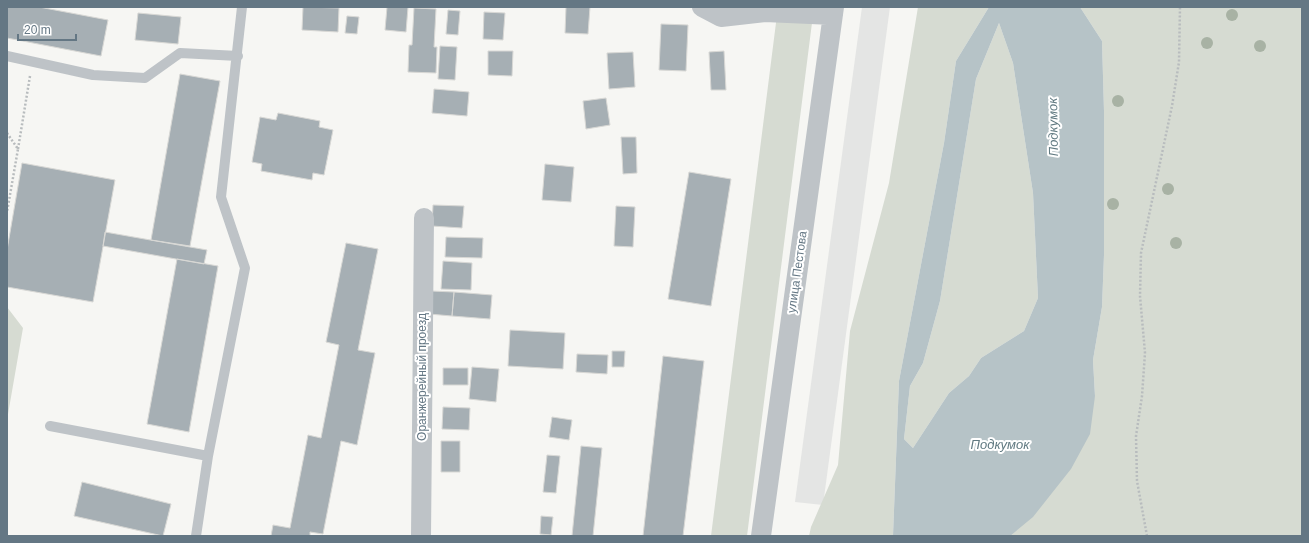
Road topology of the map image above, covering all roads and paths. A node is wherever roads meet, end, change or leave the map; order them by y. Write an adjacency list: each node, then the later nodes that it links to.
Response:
1 (242, 7): 6 (lane)
2 (702, 7): 4 (street)
3 (1180, 7): 17 (path)
4 (833, 11): 16 (street, улица Пестова)
5 (7, 56): 7 (lane)
6 (238, 56): 7 (lane); 13 (lane)
7 (32, 62): 9 (path)
8 (7, 132): 9 (path)
9 (18, 149): 10 (path)
10 (7, 212)
11 (424, 218): 15 (street, Оранжерейный проезд)
12 (50, 426): 13 (lane)
13 (208, 456): 14 (lane)
14 (196, 536)
15 (421, 536)
16 (761, 536)
17 (1148, 536)

